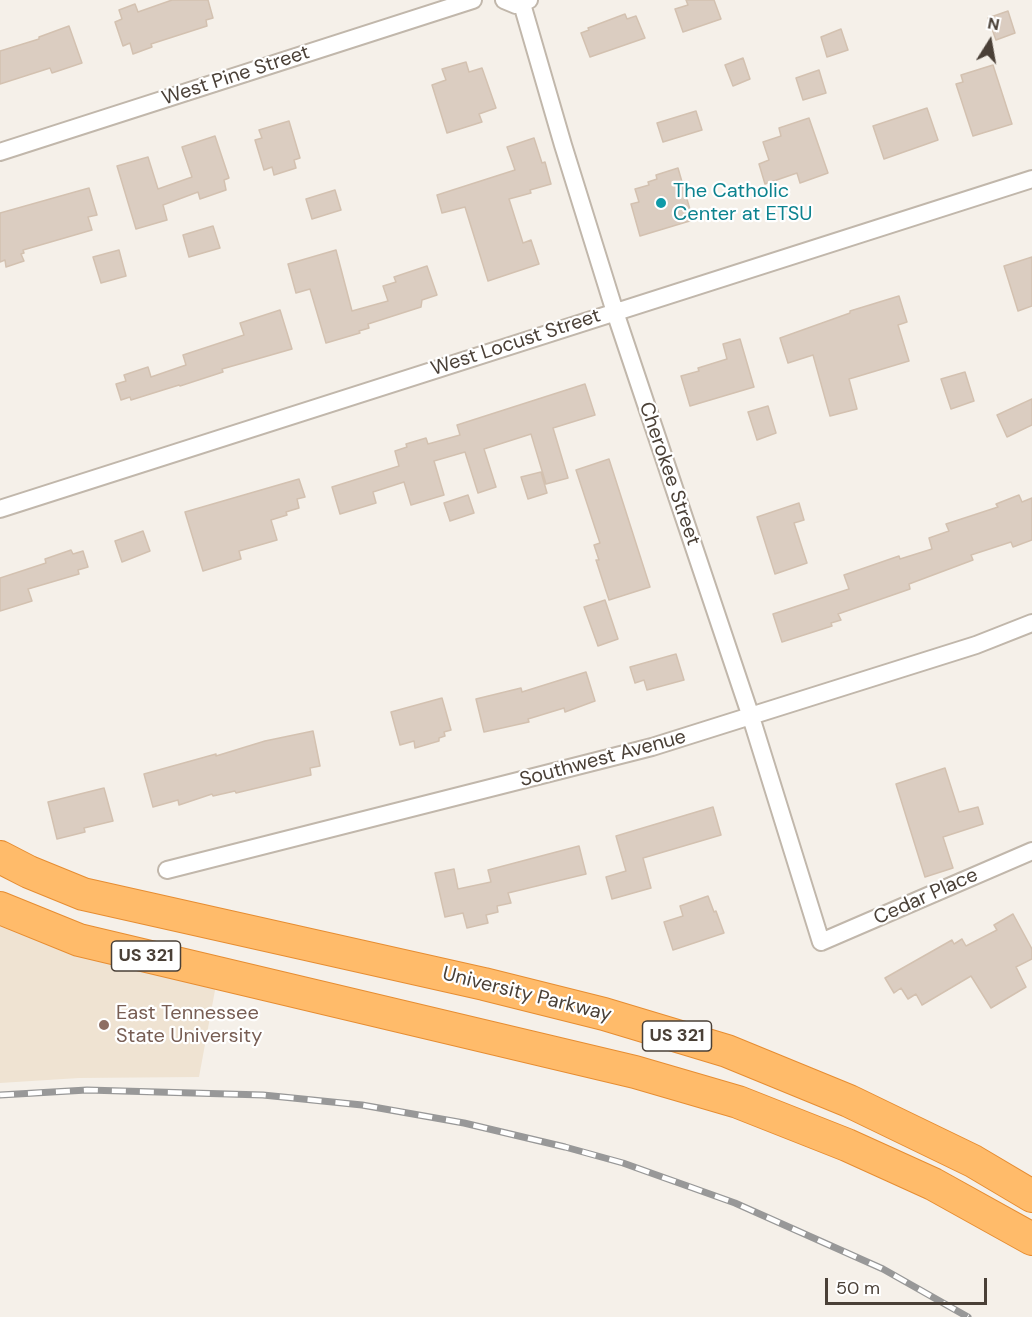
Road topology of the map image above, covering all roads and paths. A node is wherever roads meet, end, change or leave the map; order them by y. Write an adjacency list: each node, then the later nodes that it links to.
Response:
1 (473, 0): 4 (street, West Pine Street)
2 (504, 0): 3 (street)
3 (525, 2): 6 (street, Cherokee Street)
4 (0, 152)
5 (1032, 179): 6 (street, West Locust Street)
6 (615, 312): 7 (street, West Locust Street); 9 (street, Cherokee Street)
7 (0, 509)
8 (1032, 623): 9 (street, Southwest Avenue)
9 (751, 717): 12 (street, Southwest Avenue); 14 (street, Cherokee Street)
10 (1032, 850): 14 (street, Cedar Place)
11 (0, 857): 15 (highway, University Parkway / US 321)
12 (167, 870)
13 (0, 908): 16 (highway, US 321)
14 (821, 942)
15 (484, 984): 16 (highway); 17 (highway, University Parkway / US 321)
16 (473, 1034): 18 (highway, US 321)
17 (1032, 1196)
18 (1032, 1239)

